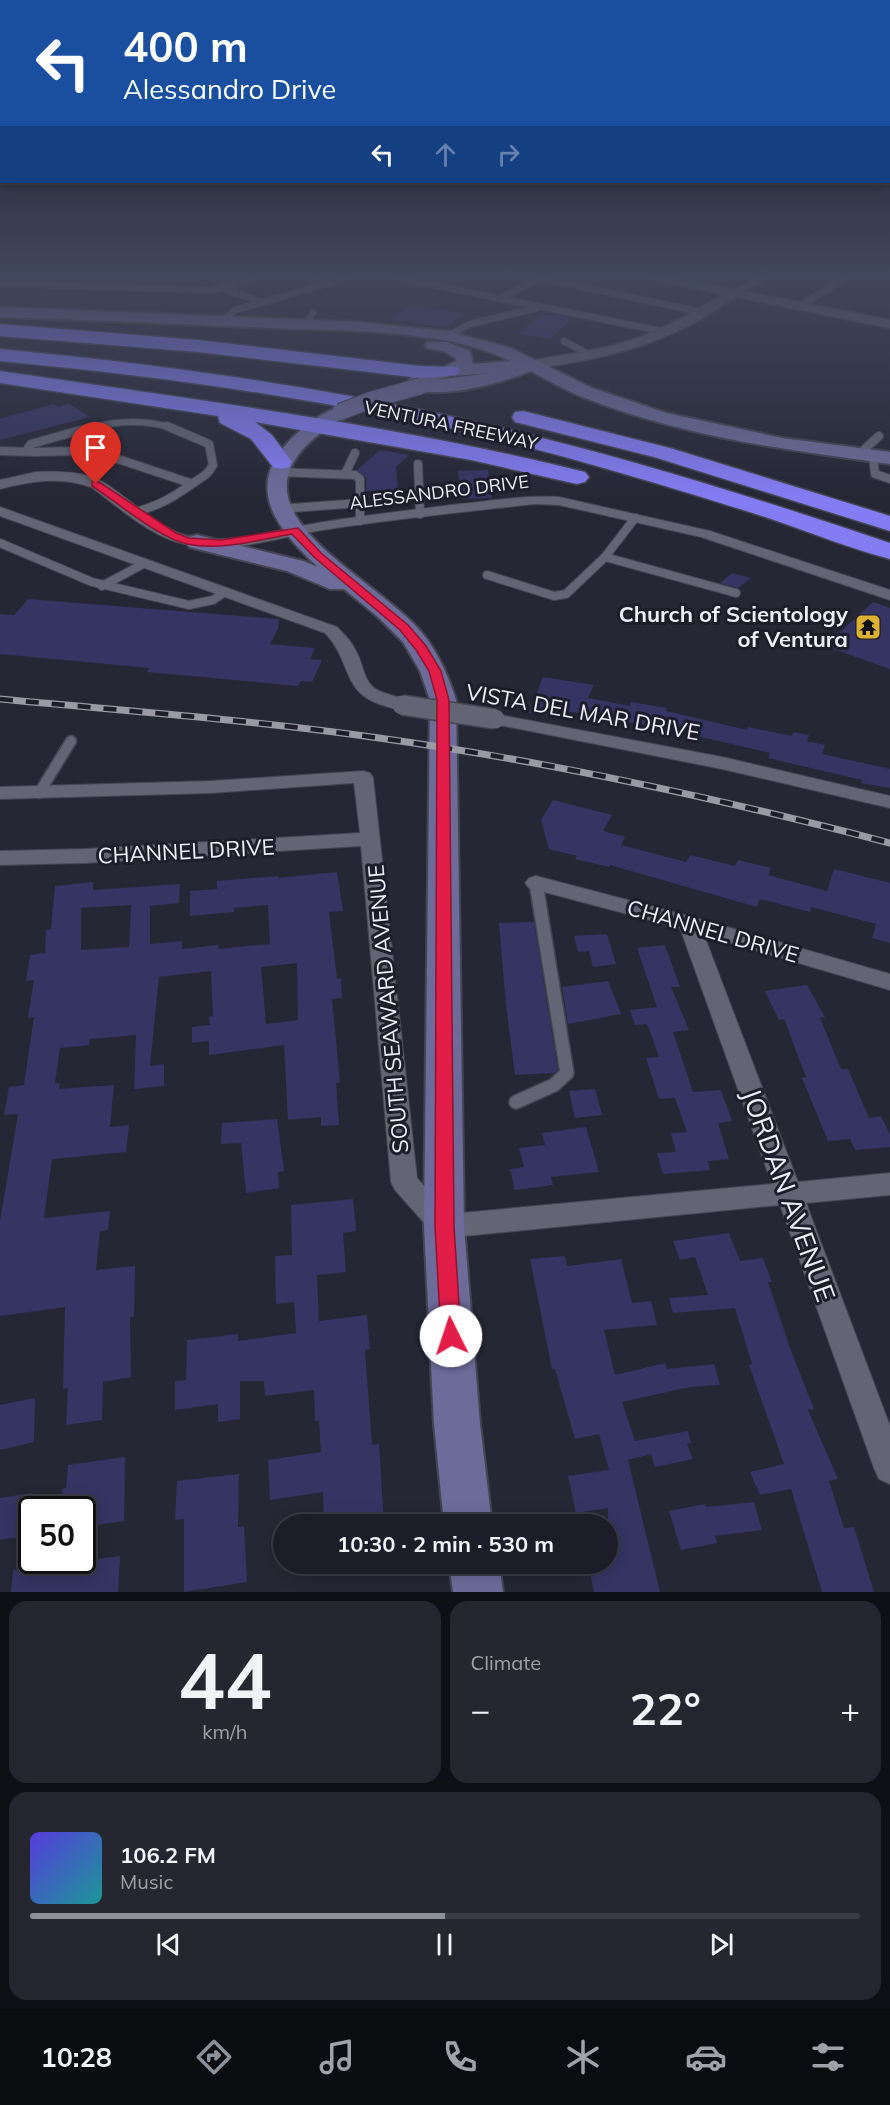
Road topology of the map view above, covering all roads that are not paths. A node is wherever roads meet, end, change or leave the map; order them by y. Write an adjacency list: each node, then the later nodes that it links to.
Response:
1 (122, 349): 11 (highway, VENTURA FREEWAY)
2 (224, 349): 11 (highway)
3 (453, 349): 11 (main road)
4 (497, 349): 9 (main road)
5 (579, 349): 8 (lane)
6 (609, 349): 8 (street)
7 (0, 355): 38 (highway, VENTURA FREEWAY)
8 (590, 355): 9 (street)
9 (532, 365): 11 (main road); 19 (main road)
10 (0, 377): 12 (highway)
11 (452, 387): 14 (main road, bridge)
12 (198, 409): 14 (highway); 21 (highway)
13 (503, 413): 23 (highway, VENTURA FREEWAY)
14 (324, 421): 21 (main road); 39 (highway)
15 (879, 436): 19 (lane)
16 (0, 451): 17 (lane)
17 (33, 452): 25 (lane); 25 (lane)
18 (355, 453): 22 (lane)
19 (874, 456): 24 (lane)
20 (418, 464): 31 (lane)
21 (279, 467): 22 (lane); 33 (main road)
22 (345, 474): 27 (lane)
23 (740, 474): 30 (highway); 35 (highway, VENTURA FREEWAY)
24 (890, 479)
25 (190, 483): 29 (lane)
26 (0, 485): 29 (street, ALESSANDRO DRIVE)
27 (360, 503): 33 (lane); 34 (lane)
28 (0, 511): 41 (street, VISTA DEL MAR DRIVE)
29 (136, 512): 36 (street, ALESSANDRO DRIVE)
30 (890, 512)
31 (420, 514): 32 (street, ALESSANDRO DRIVE); 34 (street, ALESSANDRO DRIVE)
32 (635, 518): 40 (lane); 46 (street, ALESSANDRO DRIVE)
33 (287, 520): 34 (street, ALESSANDRO DRIVE); 36 (street, ALESSANDRO DRIVE); 47 (main road, SOUTH SEAWARD AVENUE)
34 (360, 521)
35 (890, 524)
36 (197, 542): 47 (main road)
37 (0, 543): 43 (lane)
38 (890, 551)
39 (890, 556)
40 (605, 557): 42 (lane); 45 (lane)
41 (146, 563): 43 (lane); 44 (street, VISTA DEL MAR DRIVE)
42 (487, 575)
43 (102, 586): 44 (lane)
44 (225, 592): 51 (street, VISTA DEL MAR DRIVE, bridge)
45 (736, 593)
46 (890, 595)
47 (371, 599): 60 (main road, SOUTH SEAWARD AVENUE)
48 (71, 741): 50 (lane)
49 (0, 793): 50 (street)
50 (39, 793): 52 (street, SOUTH SEAWARD AVENUE)
51 (890, 802)
52 (371, 839): 53 (street, CHANNEL DRIVE); 60 (street, SOUTH SEAWARD AVENUE)
53 (1, 863)
54 (536, 883): 55 (street, CHANNEL DRIVE); 57 (lane)
55 (689, 923): 56 (street, CHANNEL DRIVE); 59 (street, JORDAN AVENUE)
56 (890, 982)
57 (516, 1102)
58 (890, 1184): 59 (street)
59 (789, 1194): 60 (street); 61 (street, JORDAN AVENUE)
60 (444, 1226): 62 (main road, SOUTH SEAWARD AVENUE)
61 (890, 1468)
62 (467, 1514)
63 (476, 1574): 64 (main road)
64 (478, 1592)

